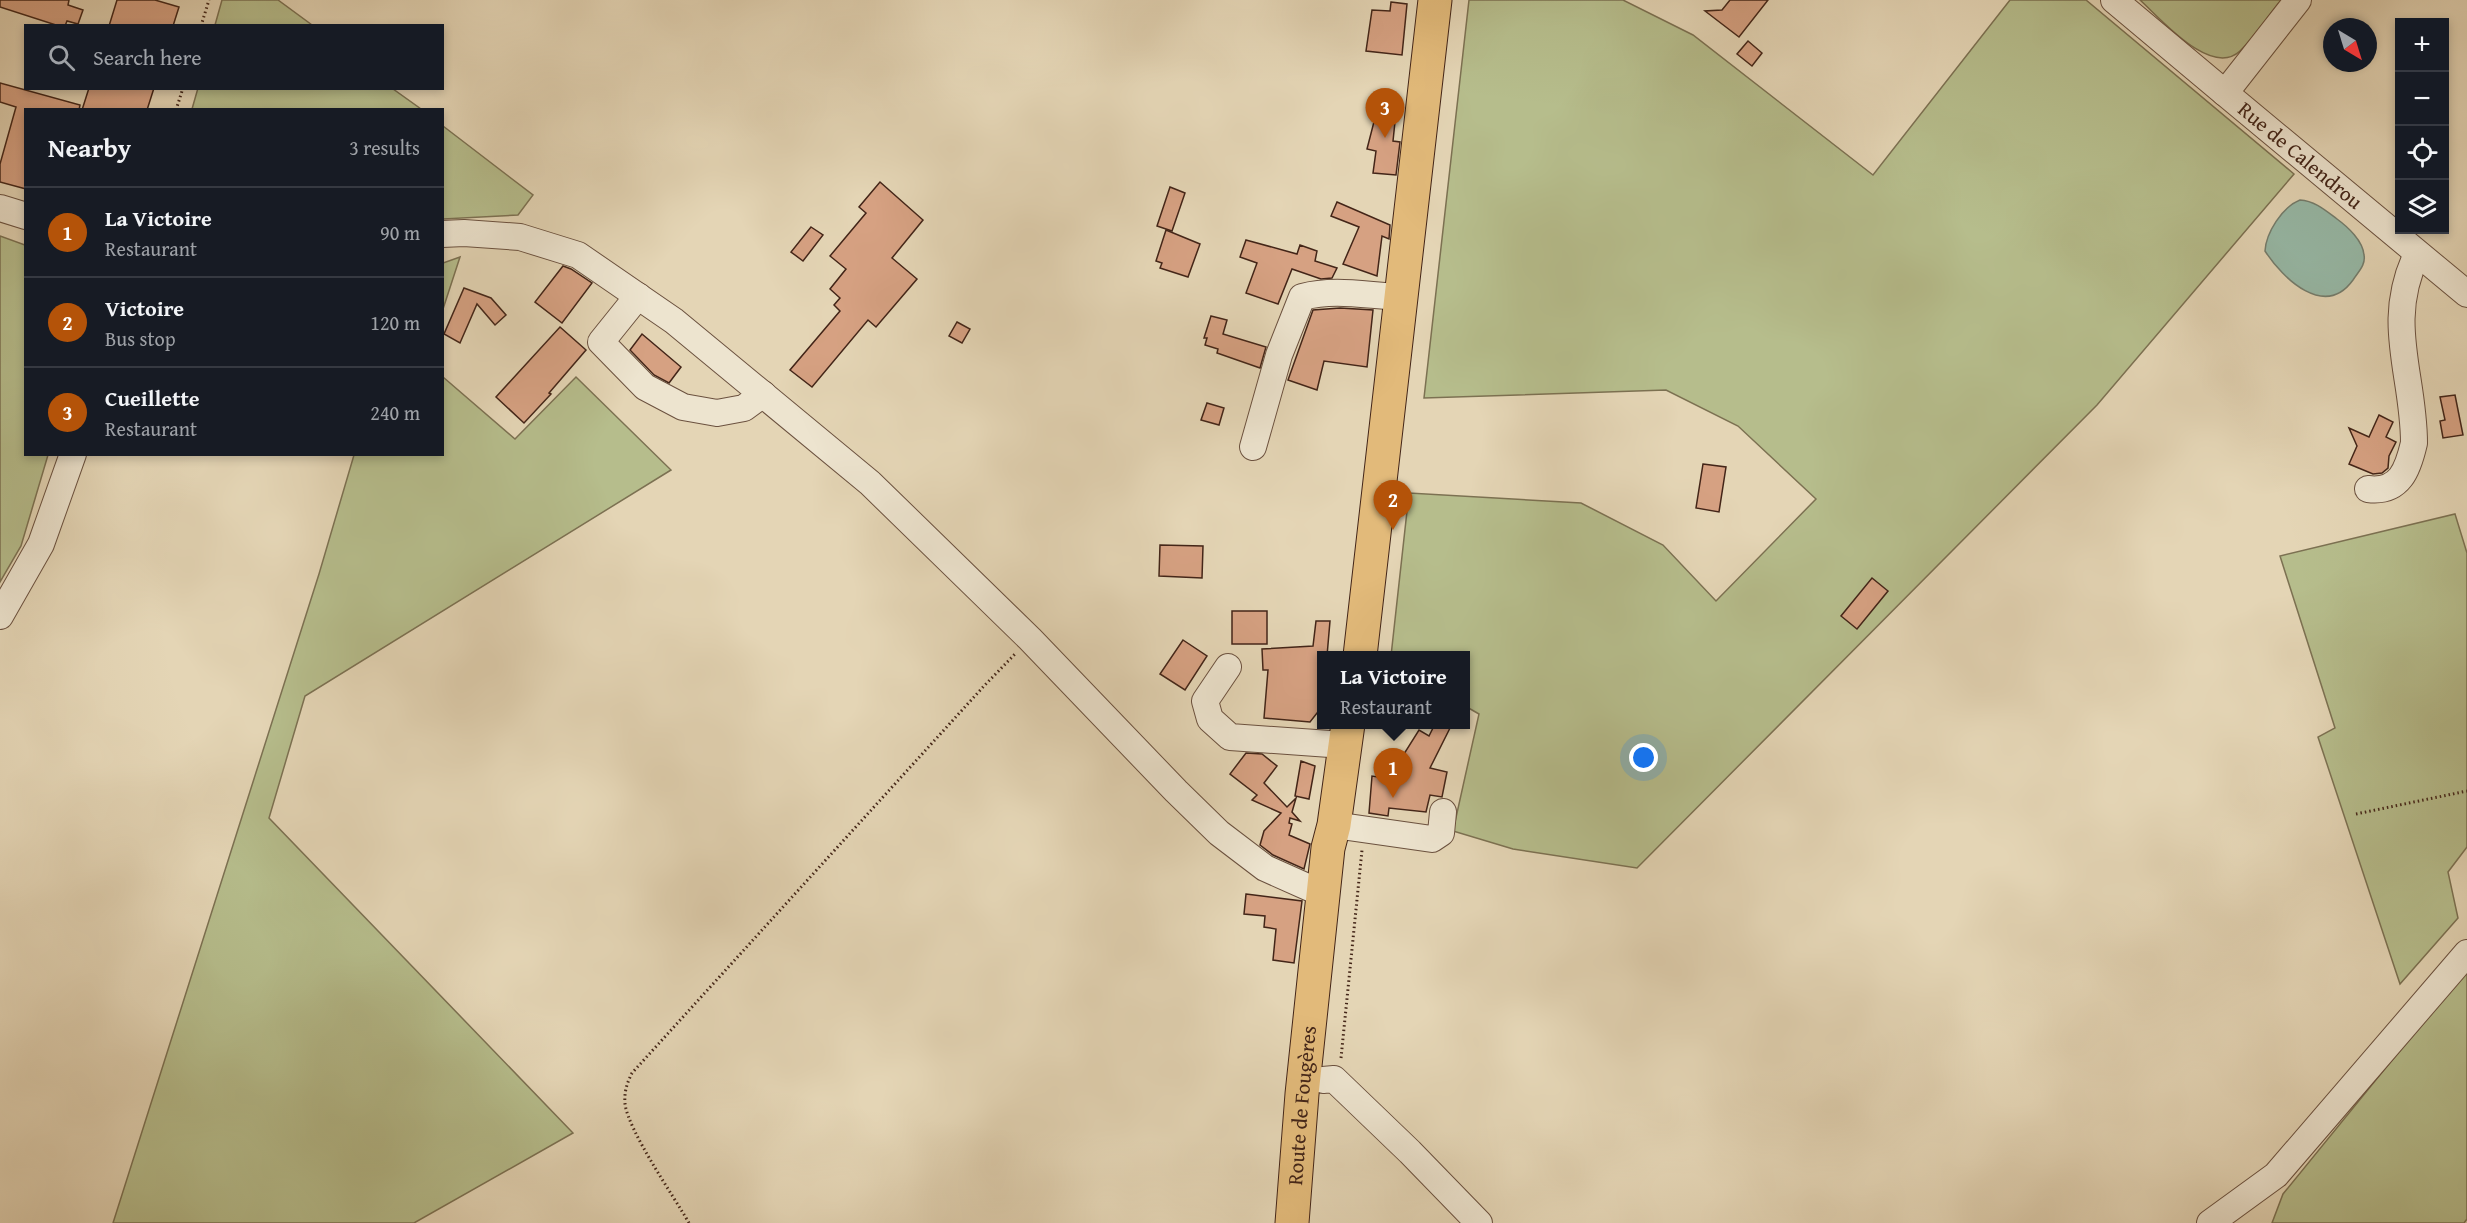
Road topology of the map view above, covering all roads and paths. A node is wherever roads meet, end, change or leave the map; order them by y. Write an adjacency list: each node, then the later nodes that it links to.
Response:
1 (209, 0): 5 (path)
2 (1435, 0): 15 (main road)
3 (2114, 0): 7 (street)
4 (2298, 0): 7 (street, Rue de Calendrou)
5 (202, 24)
6 (182, 90): 8 (path)
7 (2225, 93): 12 (street, Rue de Calendrou)
8 (177, 108)
9 (0, 208): 10 (street)
10 (24, 215)
11 (444, 234): 14 (street)
12 (2417, 254): 13 (street, Rue de Calendrou); 19 (street)
13 (2467, 294)
14 (638, 296): 16 (street); 16 (street)
15 (1402, 297): 17 (street); 22 (main road)
16 (763, 394): 21 (street)
17 (1253, 447)
18 (72, 456): 20 (street)
19 (2368, 489)
20 (0, 616)
21 (1030, 639): 30 (street); 34 (path)
22 (1361, 651)
23 (1228, 667): 24 (street)
24 (1350, 731): 28 (main road, Route de Fougères)
25 (2467, 791): 27 (path)
26 (1443, 812): 28 (street)
27 (2356, 814)
28 (1350, 827): 29 (main road); 30 (main road, Route de Fougères); 33 (path)
29 (1348, 868): 30 (main road); 32 (main road)
30 (1324, 890): 32 (main road, Route de Fougères)
31 (2467, 953): 38 (street)
32 (1324, 986): 33 (main road, Route de Fougères)
33 (1321, 1086): 35 (main road, Route de Fougères); 36 (main road); 37 (street)
34 (689, 1223)
35 (1292, 1223)
36 (1304, 1223)
37 (1479, 1223)
38 (2210, 1223)

